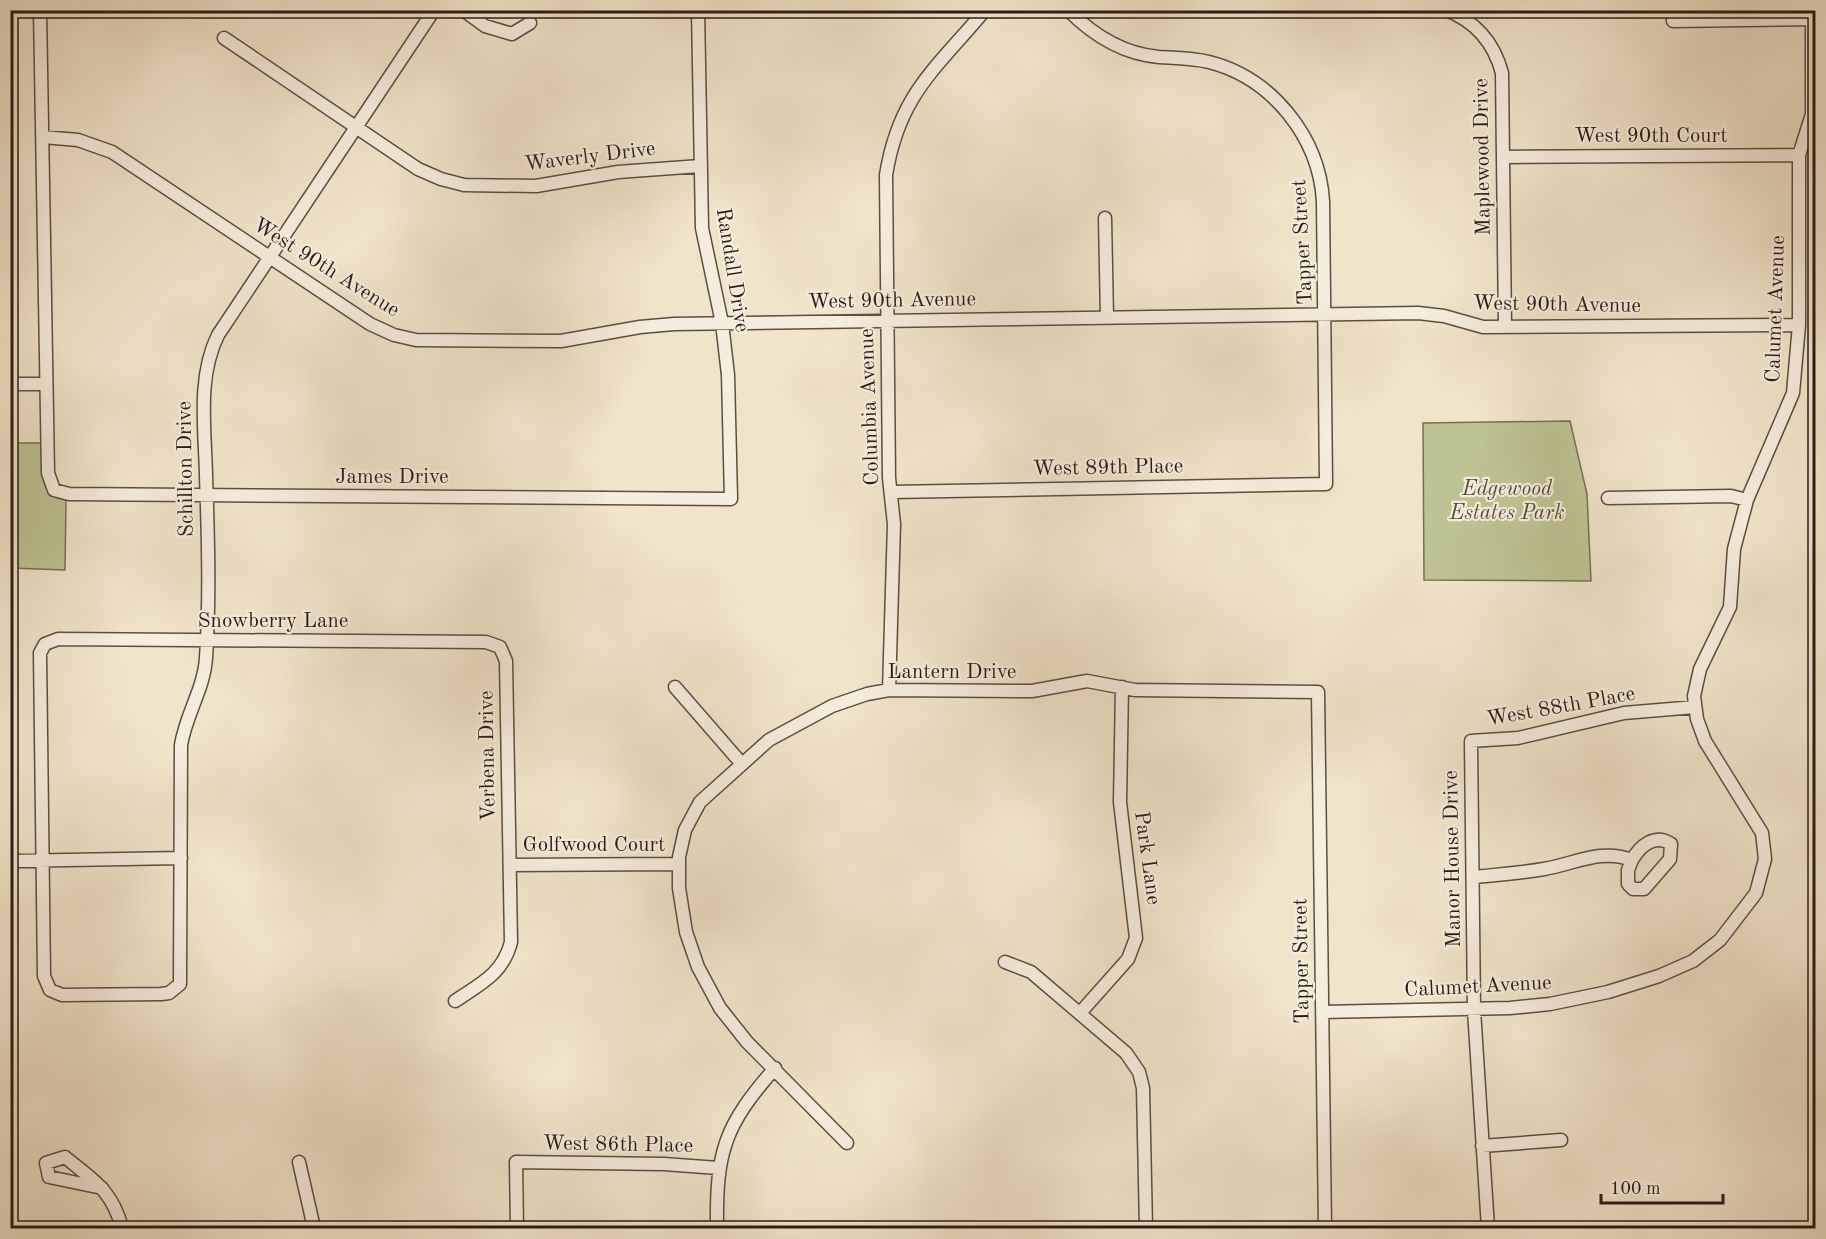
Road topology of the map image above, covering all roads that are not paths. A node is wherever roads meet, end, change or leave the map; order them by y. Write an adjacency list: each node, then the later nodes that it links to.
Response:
1 (40, 10): 13 (street)
2 (434, 10): 12 (street, Schillton Drive)
3 (463, 10): 10 (street)
4 (698, 10): 16 (street, Randall Drive)
5 (985, 10): 21 (street, Columbia Avenue)
6 (1068, 10): 19 (street, Tapper Street)
7 (1446, 10): 15 (street, Maplewood Drive)
8 (1673, 16): 9 (street)
9 (1813, 16): 14 (street, Calumet Avenue)
10 (530, 23)
11 (224, 38): 12 (street, Waverly Drive)
12 (356, 128): 16 (street, Waverly Drive); 18 (street, Schillton Drive)
13 (43, 137): 18 (street, West 90th Avenue); 26 (street)
14 (1799, 155): 15 (street, West 90th Court); 23 (street, Calumet Avenue)
15 (1504, 157): 24 (street, Maplewood Drive)
16 (700, 166): 22 (street, Randall Drive)
17 (1105, 218): 20 (street)
18 (269, 256): 22 (street, West 90th Avenue); 29 (street, Schillton Drive)
19 (1325, 314): 20 (street, West 90th Avenue); 24 (street, West 90th Avenue); 27 (street, Tapper Street)
20 (1107, 318): 21 (street, West 90th Avenue)
21 (887, 321): 22 (street, West 90th Avenue); 28 (street, Columbia Avenue)
22 (722, 323): 31 (street, Randall Drive)
23 (1799, 325): 24 (street, West 90th Avenue); 32 (street, Calumet Avenue)
24 (1505, 327)
25 (10, 384): 26 (street)
26 (46, 384): 29 (street, James Drive)
27 (1326, 484): 28 (street, West 89th Place)
28 (891, 492): 37 (street, Columbia Avenue)
29 (207, 495): 31 (street, James Drive); 33 (street, Schillton Drive)
30 (1608, 498): 32 (street)
31 (731, 499)
32 (1747, 500): 39 (street, Calumet Avenue)
33 (207, 640): 34 (street, Snowberry Lane); 42 (street, Schillton Drive); 43 (street, Snowberry Lane)
34 (500, 647): 47 (street, Verbena Drive)
35 (675, 687): 41 (street)
36 (1122, 687): 37 (street, Lantern Drive); 38 (street, Lantern Drive); 53 (street, Park Lane)
37 (889, 690): 41 (street, Lantern Drive)
38 (1318, 692): 52 (street, Tapper Street)
39 (1695, 707): 40 (street, West 88th Place); 51 (street, Calumet Avenue)
40 (1471, 741): 48 (street, Manor House Drive)
41 (741, 764): 46 (street, Lantern Drive)
42 (181, 858): 43 (street); 43 (street, Schillton Drive)
43 (42, 860): 45 (street)
44 (1632, 860): 48 (street)
45 (10, 861)
46 (678, 864): 47 (street, Golfwood Court); 54 (street, Lantern Drive)
47 (510, 865): 50 (street, Verbena Drive)
48 (1474, 877): 51 (street, Manor House Drive)
49 (1005, 962): 53 (street)
50 (455, 1001)
51 (1474, 1010): 52 (street, Calumet Avenue); 57 (street, Manor House Drive)
52 (1322, 1012): 66 (street, Tapper Street)
53 (1080, 1013): 65 (street)
54 (775, 1068): 56 (street, Lantern Drive); 59 (street)
55 (1561, 1140): 57 (street)
56 (847, 1143)
57 (1482, 1146): 67 (street, Manor House Drive)
58 (299, 1162): 62 (street)
59 (718, 1168): 63 (street, West 86th Place); 64 (street)
60 (102, 1188): 61 (street)
61 (122, 1228)
62 (314, 1228)
63 (517, 1228)
64 (717, 1228)
65 (1146, 1228)
66 (1324, 1228)
67 (1488, 1228)

